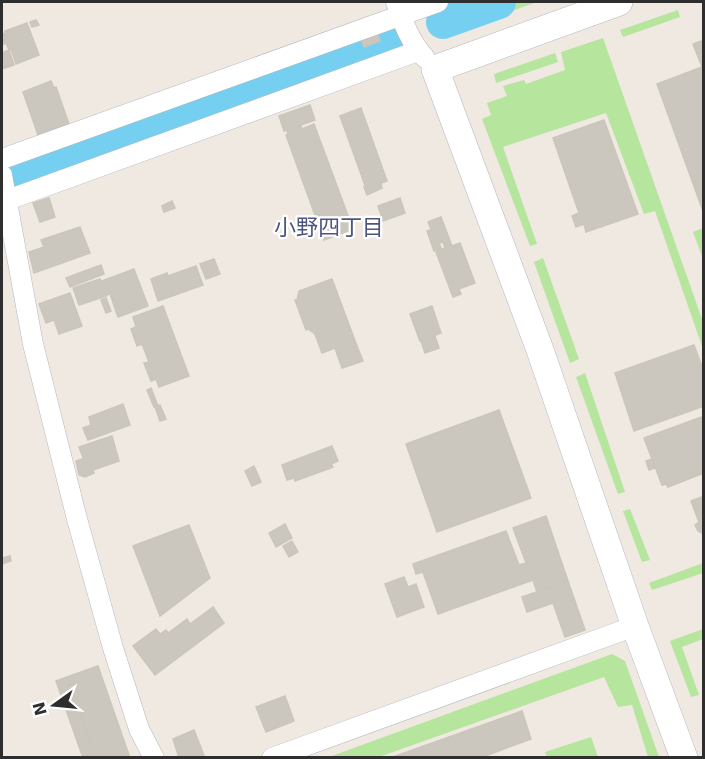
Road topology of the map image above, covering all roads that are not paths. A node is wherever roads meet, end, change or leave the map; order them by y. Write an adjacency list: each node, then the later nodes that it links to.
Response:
1 (438, 2): 3 (street)
2 (619, 2): 4 (street)
3 (398, 8): 4 (street); 5 (street)
4 (427, 60): 7 (street); 8 (street)
5 (2, 159)
6 (2, 175): 7 (street)
7 (4, 201): 9 (street)
8 (635, 626): 10 (street); 11 (street)
9 (154, 758)
10 (272, 758)
11 (684, 758)

